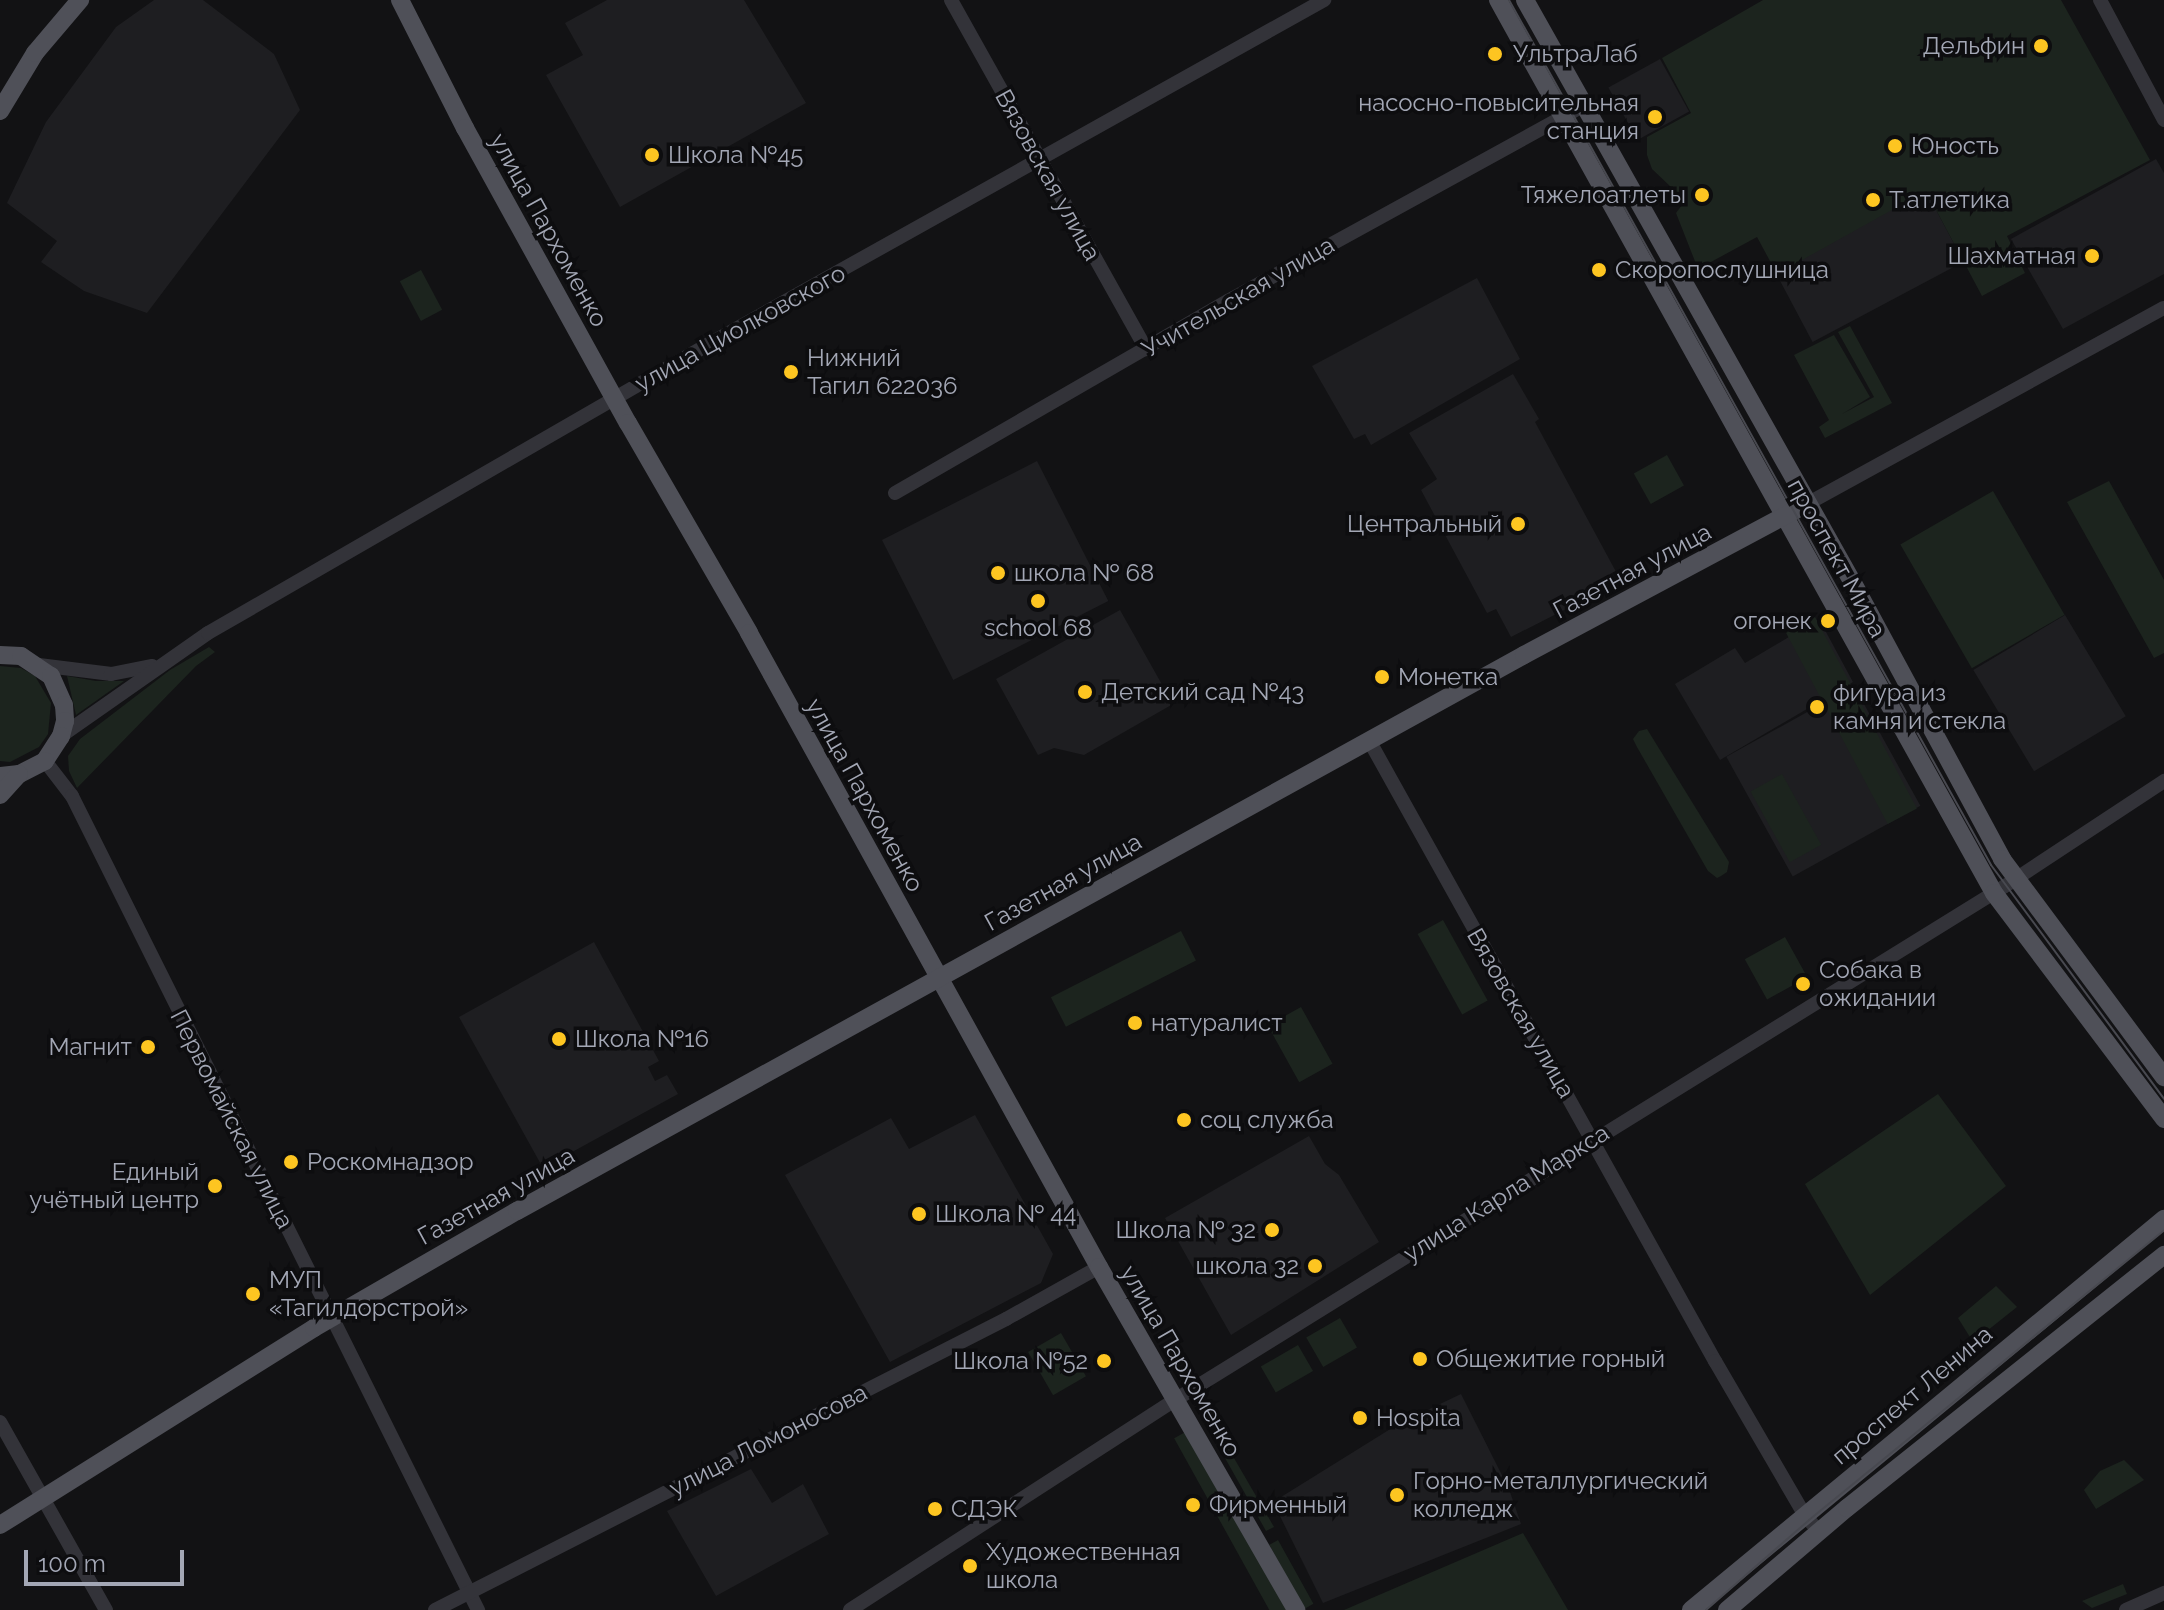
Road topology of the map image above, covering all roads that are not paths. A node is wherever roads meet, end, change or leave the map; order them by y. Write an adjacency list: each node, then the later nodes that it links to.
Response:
1 (80, 0): 9 (main road)
2 (400, 0): 15 (main road, улица Пархоменко)
3 (951, 0): 12 (street, Вязовская улица)
4 (1324, 0): 12 (street, улица Циолковского)
5 (1498, 0): 10 (main road, проспект Мира)
6 (1525, 0): 8 (main road, проспект Мира)
7 (2100, 0): 11 (street)
8 (1583, 106): 10 (street, Учительская улица); 17 (main road, проспект Мира)
9 (0, 111)
10 (1564, 117): 14 (street, Учительская улица); 18 (main road, проспект Мира)
11 (2164, 120)
12 (1040, 161): 14 (street, Вязовская улица); 15 (street, улица Циолковского)
13 (2164, 308): 17 (street, Газетная улица)
14 (1146, 349): 16 (street, Учительская улица)
15 (615, 398): 22 (street, улица Циолковского); 32 (main road, улица Пархоменко)
16 (895, 493)
17 (1807, 504): 18 (main road, Газетная улица); 30 (main road, проспект Мира)
18 (1785, 516): 25 (main road, Газетная улица); 31 (main road, проспект Мира)
19 (0, 647): 21 (main road)
20 (0, 655): 21 (main road)
21 (21, 656): 23 (main road)
22 (160, 663): 23 (street, улица Циолковского); 24 (street, улица Циолковского)
23 (39, 665): 24 (main road)
24 (61, 736): 26 (main road)
25 (1370, 742): 32 (main road, Газетная улица); 35 (street, Вязовская улица)
26 (45, 761): 27 (main road); 39 (street, Первомайская улица)
27 (9, 775): 29 (main road)
28 (2164, 781): 30 (street, улица Карла Маркса)
29 (0, 795)
30 (2014, 878): 31 (street, улица Карла Маркса); 33 (main road, проспект Мира)
31 (1994, 893): 34 (main road, проспект Мира); 35 (street, улица Карла Маркса)
32 (938, 979): 38 (main road, улица Пархоменко); 39 (main road, Газетная улица)
33 (2164, 1077)
34 (2164, 1119)
35 (1591, 1140): 40 (street, улица Карла Маркса); 43 (street, Вязовская улица)
36 (2164, 1219): 43 (main road, проспект Ленина)
37 (2164, 1255): 45 (main road, проспект Ленина)
38 (1099, 1267): 40 (main road, улица Пархоменко); 46 (street, улица Ломоносова)
39 (331, 1317): 42 (main road, Газетная улица); 46 (street, Первомайская улица)
40 (1175, 1400): 51 (street, улица Карла Маркса); 52 (main road, улица Пархоменко)
41 (0, 1422): 42 (street)
42 (41, 1498): 44 (main road, Газетная улица); 48 (street)
43 (1804, 1514): 45 (street, Вязовская улица); 53 (main road, проспект Ленина)
44 (0, 1525)
45 (1819, 1532): 54 (main road, проспект Ленина)
46 (468, 1592): 49 (street, улица Ломоносова); 50 (street, Первомайская улица)
47 (2164, 1593): 55 (street)
48 (106, 1610)
49 (435, 1610)
50 (478, 1610)
51 (850, 1610)
52 (1296, 1610)
53 (1691, 1610)
54 (1727, 1610)
55 (2126, 1610)

